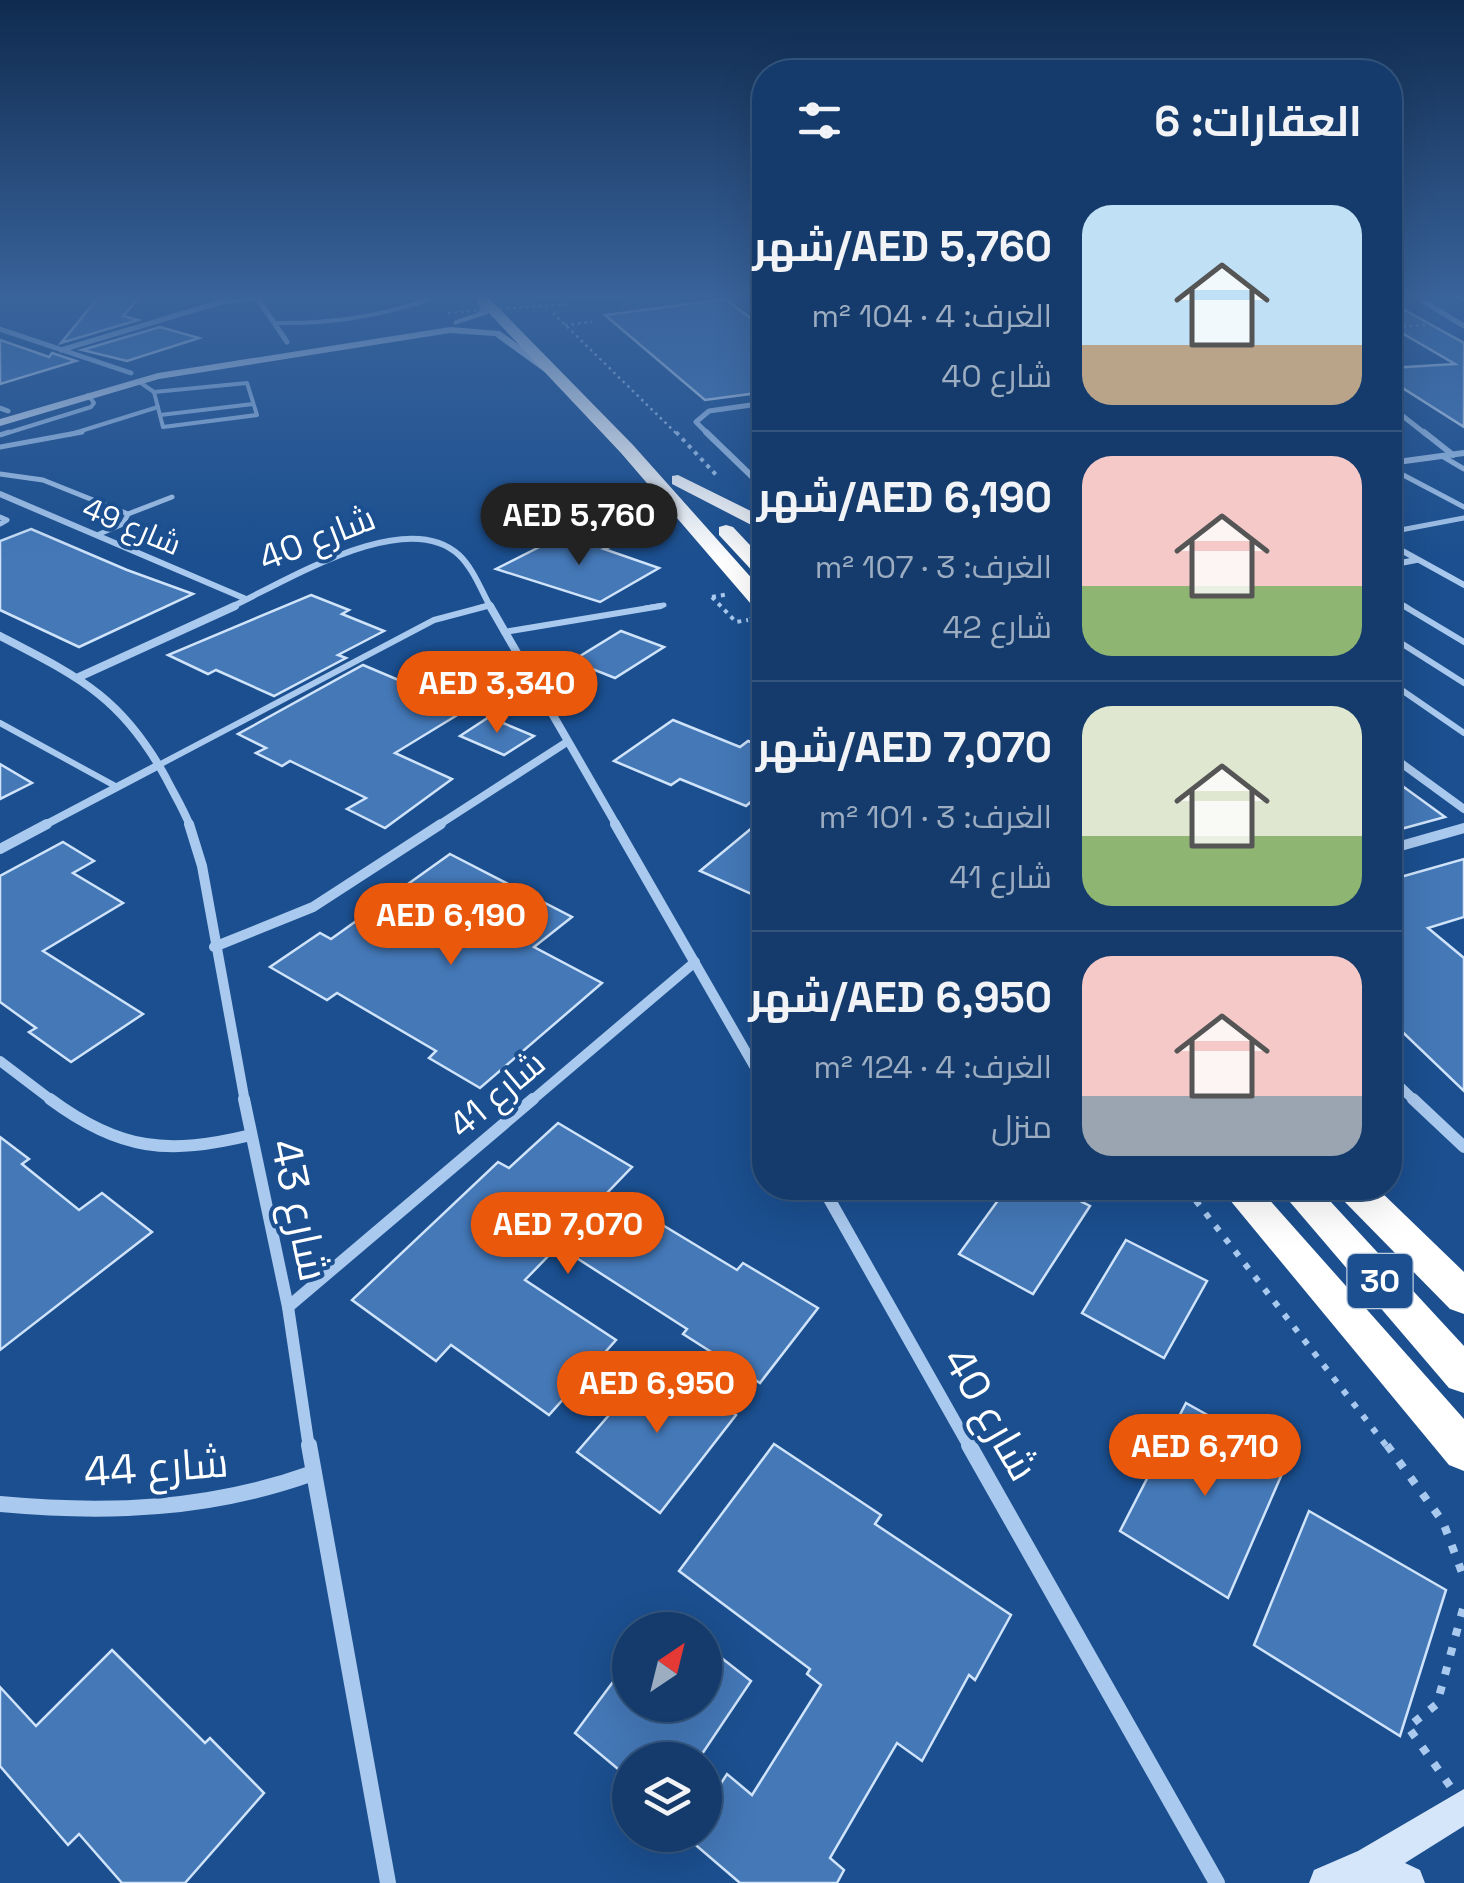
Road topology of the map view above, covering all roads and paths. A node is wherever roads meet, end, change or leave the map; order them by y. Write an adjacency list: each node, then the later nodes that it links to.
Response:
1 (108, 384): 14 (street)
2 (116, 384): 10 (street)
3 (144, 384): 9 (lane)
4 (238, 384): 9 (lane)
5 (247, 384): 11 (lane)
6 (565, 384): 45 (highway)
7 (587, 384): 28 (highway)
8 (627, 384): 29 (path)
9 (154, 392): 13 (lane)
10 (88, 394): 17 (street); 18 (lane)
11 (253, 404): 16 (lane); 16 (lane)
12 (752, 405): 27 (street)
13 (158, 406): 16 (lane); 19 (lane)
14 (3, 410)
15 (1402, 415): 20 (street)
16 (160, 416)
17 (0, 423)
18 (0, 435)
19 (0, 446)
20 (1453, 454): 21 (street); 22 (street)
21 (1464, 454)
22 (1442, 456): 23 (street); 24 (lane)
23 (1402, 464)
24 (1464, 469)
25 (1402, 473): 32 (lane)
26 (0, 474): 33 (lane)
27 (752, 476)
28 (678, 480): 36 (highway); 41 (highway)
29 (724, 484)
30 (0, 494): 39 (street, شارع 49)
31 (172, 497): 33 (lane)
32 (1464, 507)
33 (128, 514): 39 (lane)
34 (0, 516): 37 (lane)
35 (1464, 518): 38 (lane)
36 (752, 519)
37 (0, 524)
38 (1402, 530)
39 (97, 535): 47 (street, شارع 49)
40 (1402, 551): 42 (street)
41 (752, 559)
42 (1417, 559): 43 (street); 44 (street)
43 (1402, 562)
44 (1464, 586)
45 (752, 592)
46 (712, 597): 51 (path, bridge)
47 (246, 599): 49 (street, شارع 40); 56 (street, شارع 40)
48 (1402, 603): 54 (lane)
49 (489, 605): 52 (street, شارع 40); 63 (lane)
50 (664, 605): 52 (lane)
51 (752, 619)
52 (504, 632): 61 (street, شارع 40)
53 (0, 636): 56 (street, شارع 43)
54 (1464, 642)
55 (1402, 644): 57 (lane)
56 (79, 676): 63 (street, شارع 43)
57 (1464, 683)
58 (1402, 690): 60 (lane)
59 (0, 722): 64 (lane)
60 (1464, 733)
61 (567, 742): 69 (street); 70 (street, شارع 40)
62 (1402, 764): 65 (street)
63 (159, 765): 64 (street); 69 (street, شارع 43)
64 (117, 787): 68 (street)
65 (1464, 809)
66 (1464, 828): 67 (street)
67 (1402, 846)
68 (0, 849)
69 (214, 947): 74 (street, شارع 43)
70 (696, 962): 72 (street, شارع 40); 82 (street, شارع 41)
71 (0, 1061): 74 (street)
72 (752, 1062)
73 (1402, 1088): 75 (street)
74 (251, 1136): 82 (street, شارع 43)
75 (1464, 1147)
76 (830, 1200): 92 (street, شارع 40)
77 (1195, 1200): 87 (path)
78 (1248, 1200): 84 (highway)
79 (1307, 1200): 83 (highway, 30)
80 (1366, 1200): 81 (highway, 30)
81 (1464, 1297)
82 (288, 1307): 85 (street, شارع 43)
83 (1464, 1375)
84 (1464, 1451)
85 (313, 1472): 86 (street, شارع 44); 91 (street, شارع 43)
86 (0, 1504)
87 (1464, 1578)
88 (1464, 1605): 89 (path)
89 (1464, 1806): 90 (street)
90 (1371, 1864): 93 (street); 94 (street)
91 (388, 1883)
92 (1217, 1883)
93 (1328, 1883)
94 (1406, 1883)

